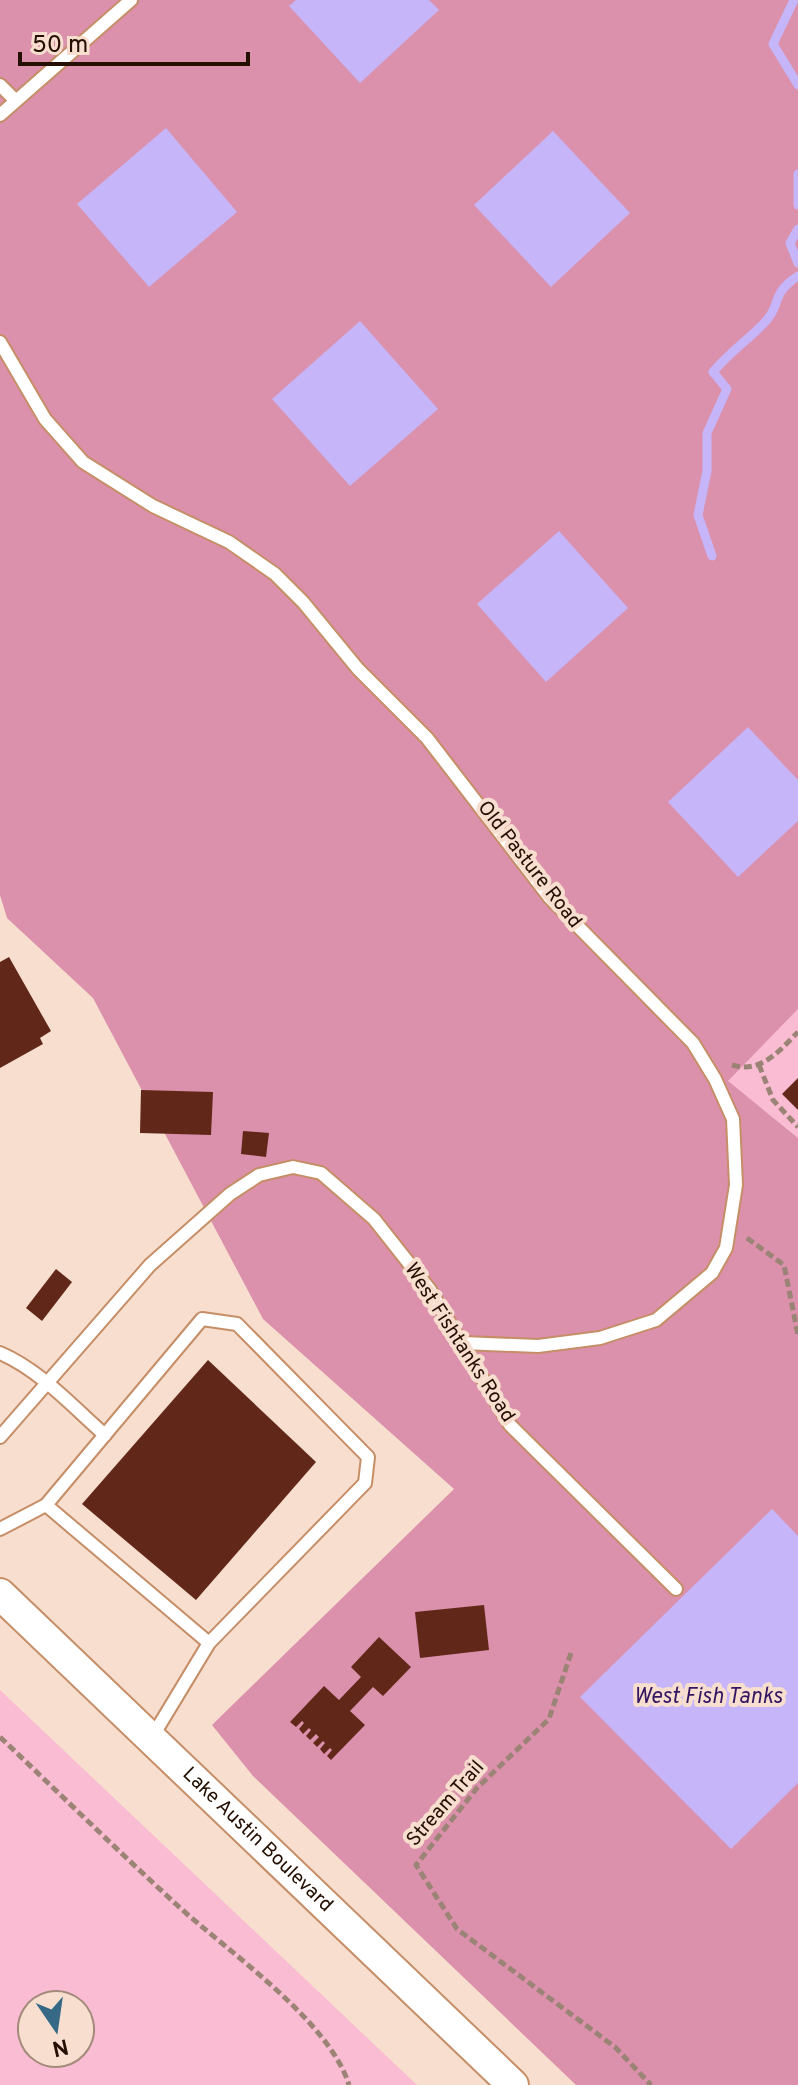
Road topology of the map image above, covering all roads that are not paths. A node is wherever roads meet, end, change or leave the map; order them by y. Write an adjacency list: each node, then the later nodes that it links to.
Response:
1 (131, 0): 3 (lane)
2 (0, 85): 3 (lane)
3 (15, 100): 4 (lane)
4 (0, 115)
5 (0, 342): 6 (lane, Old Pasture Road)
6 (463, 1343): 8 (lane, West Fishtanks Road); 13 (lane, West Fishtanks Road)
7 (0, 1353): 8 (lane)
8 (46, 1384): 9 (lane); 10 (lane, West Fishtanks Road)
9 (105, 1435): 11 (lane); 15 (lane)
10 (0, 1437)
11 (46, 1505): 12 (lane); 15 (lane)
12 (0, 1529)
13 (676, 1589)
14 (0, 1594): 16 (street, Lake Austin Boulevard)
15 (209, 1643): 16 (lane)
16 (151, 1739): 17 (street, Lake Austin Boulevard)
17 (513, 2085)

